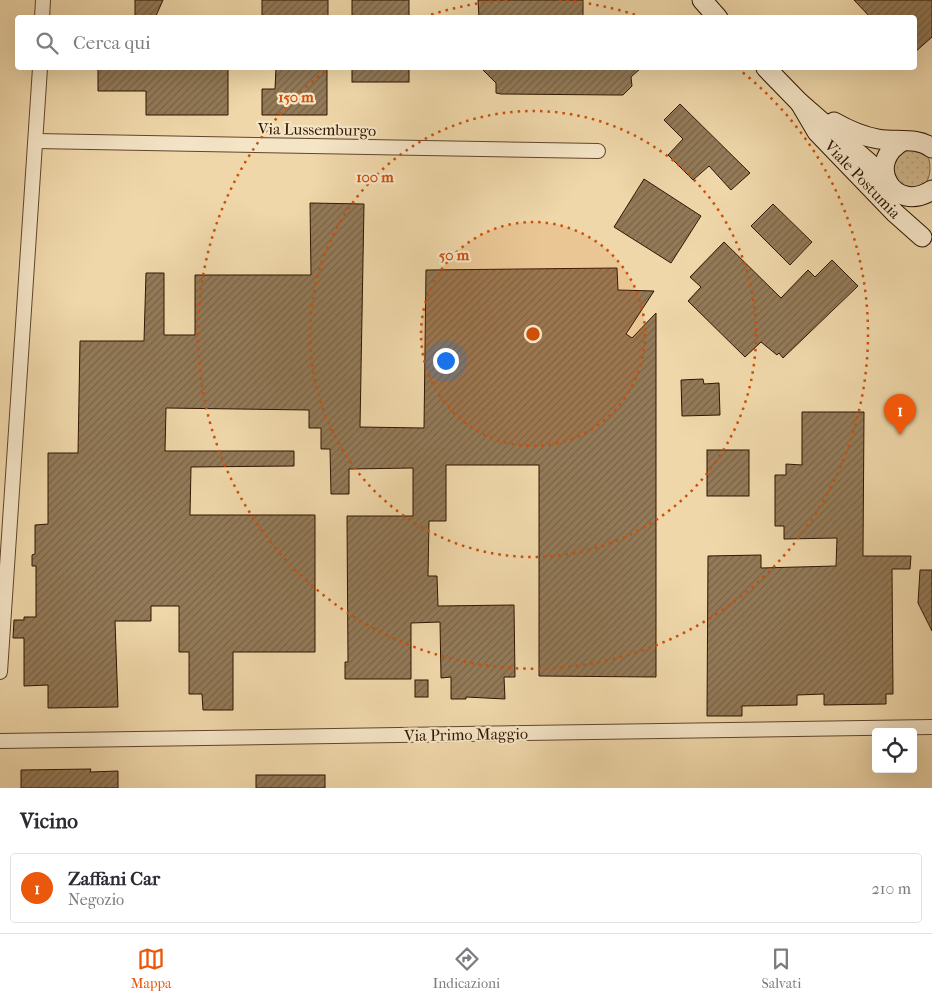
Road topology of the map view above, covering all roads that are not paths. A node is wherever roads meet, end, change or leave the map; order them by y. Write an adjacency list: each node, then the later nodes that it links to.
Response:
1 (43, 0): 3 (street)
2 (702, 0): 4 (main road)
3 (42, 15)
4 (715, 15)
5 (40, 70): 8 (street)
6 (768, 70): 7 (main road, Viale Postumia)
7 (800, 103): 9 (main road, Viale Postumia); 12 (main road, Viale Postumia); 15 (main road, Viale Postumia)
8 (36, 141): 11 (street, Via Lussemburgo); 16 (street)
9 (903, 141): 10 (main road, Viale Postumia); 12 (main road, Viale Postumia)
10 (929, 143)
11 (598, 151)
12 (885, 177): 14 (main road, Viale Postumia)
13 (932, 190): 14 (main road, Viale Postumia)
14 (902, 195): 15 (main road, Viale Postumia)
15 (927, 243)
16 (0, 672)
17 (932, 727): 18 (street, Via Primo Maggio)
18 (0, 740)

